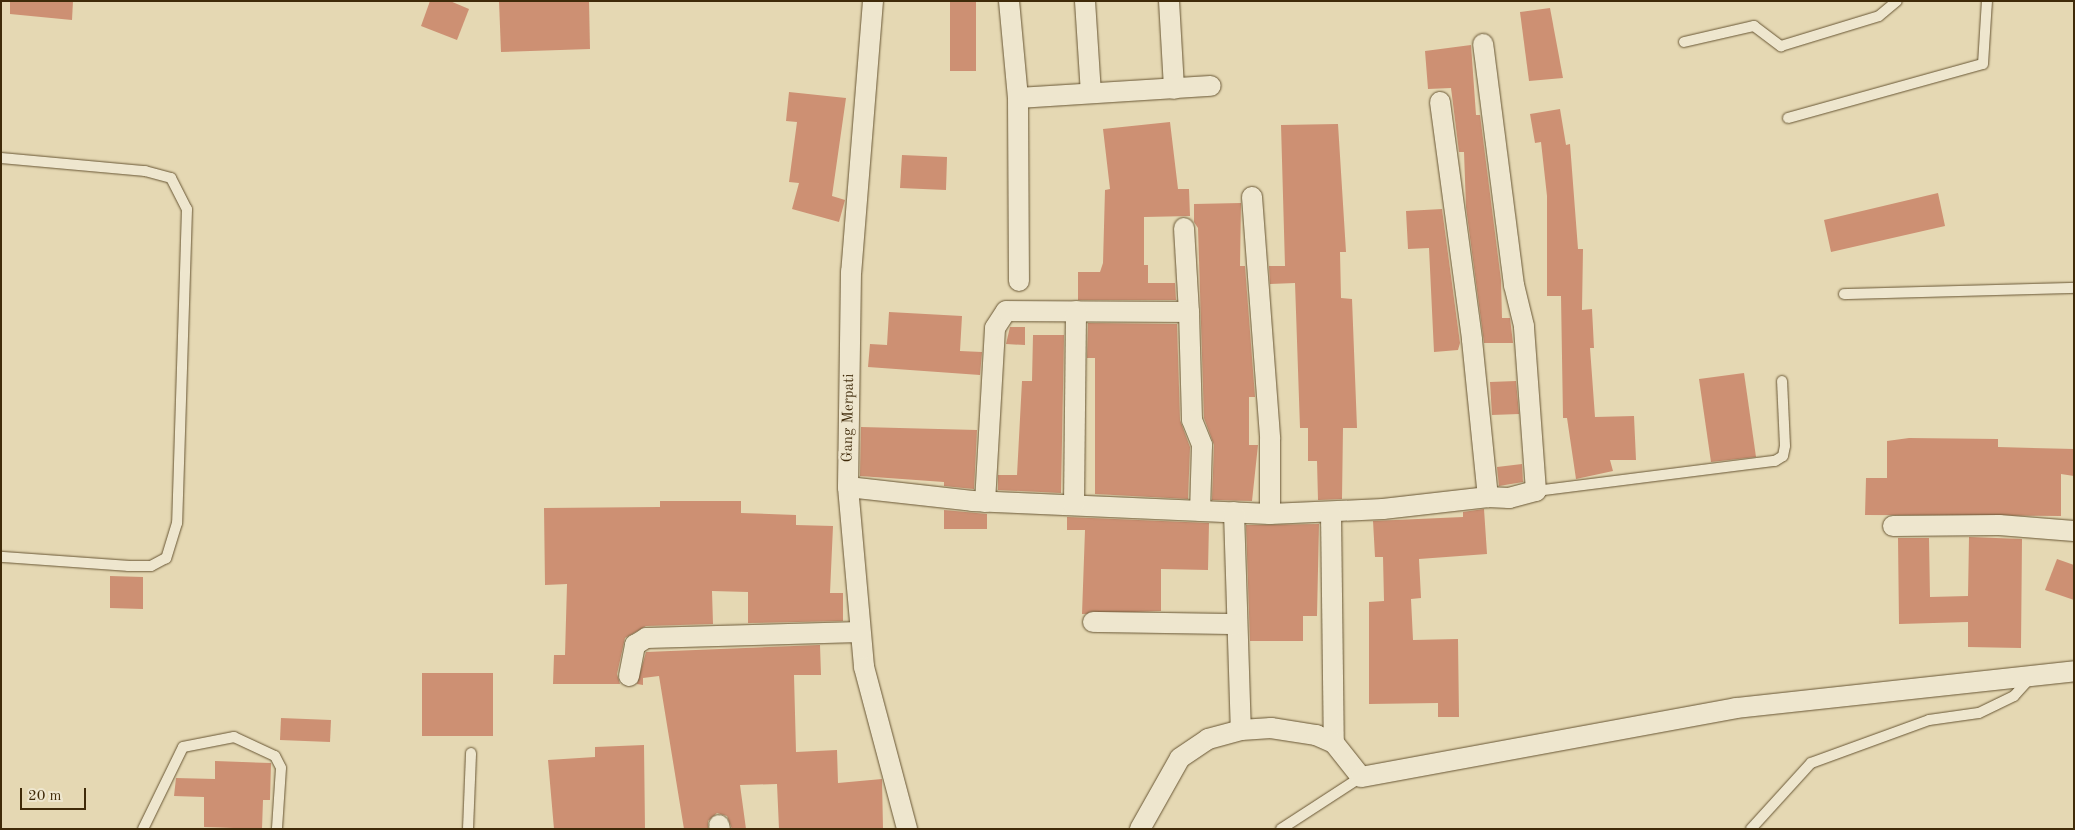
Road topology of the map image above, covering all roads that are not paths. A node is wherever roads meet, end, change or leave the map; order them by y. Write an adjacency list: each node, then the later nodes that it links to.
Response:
1 (873, 1): 24 (street, Gang Merpati)
2 (1009, 1): 12 (street)
3 (1085, 1): 11 (street)
4 (1169, 1): 10 (street)
5 (1897, 1): 7 (lane)
6 (1987, 1): 14 (lane)
7 (1684, 42)
8 (1483, 44): 25 (street)
9 (1211, 86): 10 (street)
10 (1174, 89): 11 (street)
11 (1091, 93): 12 (street)
12 (1018, 98): 18 (street)
13 (1440, 102): 26 (street)
14 (1788, 118)
15 (1, 158): 35 (lane)
16 (1252, 197): 32 (street)
17 (1184, 228): 22 (street)
18 (1019, 281)
19 (2074, 288): 20 (lane)
20 (1844, 294)
21 (1076, 311): 22 (street); 27 (street); 28 (street)
22 (1189, 312): 29 (street)
23 (1782, 381): 25 (lane)
24 (848, 487): 27 (street); 38 (street, Gang Merpati)
25 (1536, 491): 26 (street)
26 (1488, 497): 31 (street)
27 (985, 502): 28 (street)
28 (1074, 505): 29 (street)
29 (1200, 511): 30 (street)
30 (1234, 512): 32 (street); 37 (street)
31 (1331, 513): 32 (street); 43 (street)
32 (1270, 514)
33 (1893, 526): 34 (street)
34 (2074, 531)
35 (1, 557)
36 (1093, 622): 37 (street)
37 (1237, 624): 42 (street)
38 (860, 632): 41 (street); 49 (street, Gang Merpati)
39 (2074, 671): 40 (street)
40 (2035, 673): 45 (street); 52 (lane)
41 (629, 676)
42 (1241, 730): 43 (street); 50 (street)
43 (1334, 743): 45 (street)
44 (471, 753): 48 (lane)
45 (1361, 777): 51 (lane)
46 (143, 829): 47 (lane)
47 (277, 829)
48 (468, 829)
49 (907, 829)
50 (1140, 829)
51 (1281, 829)
52 (1751, 829)

